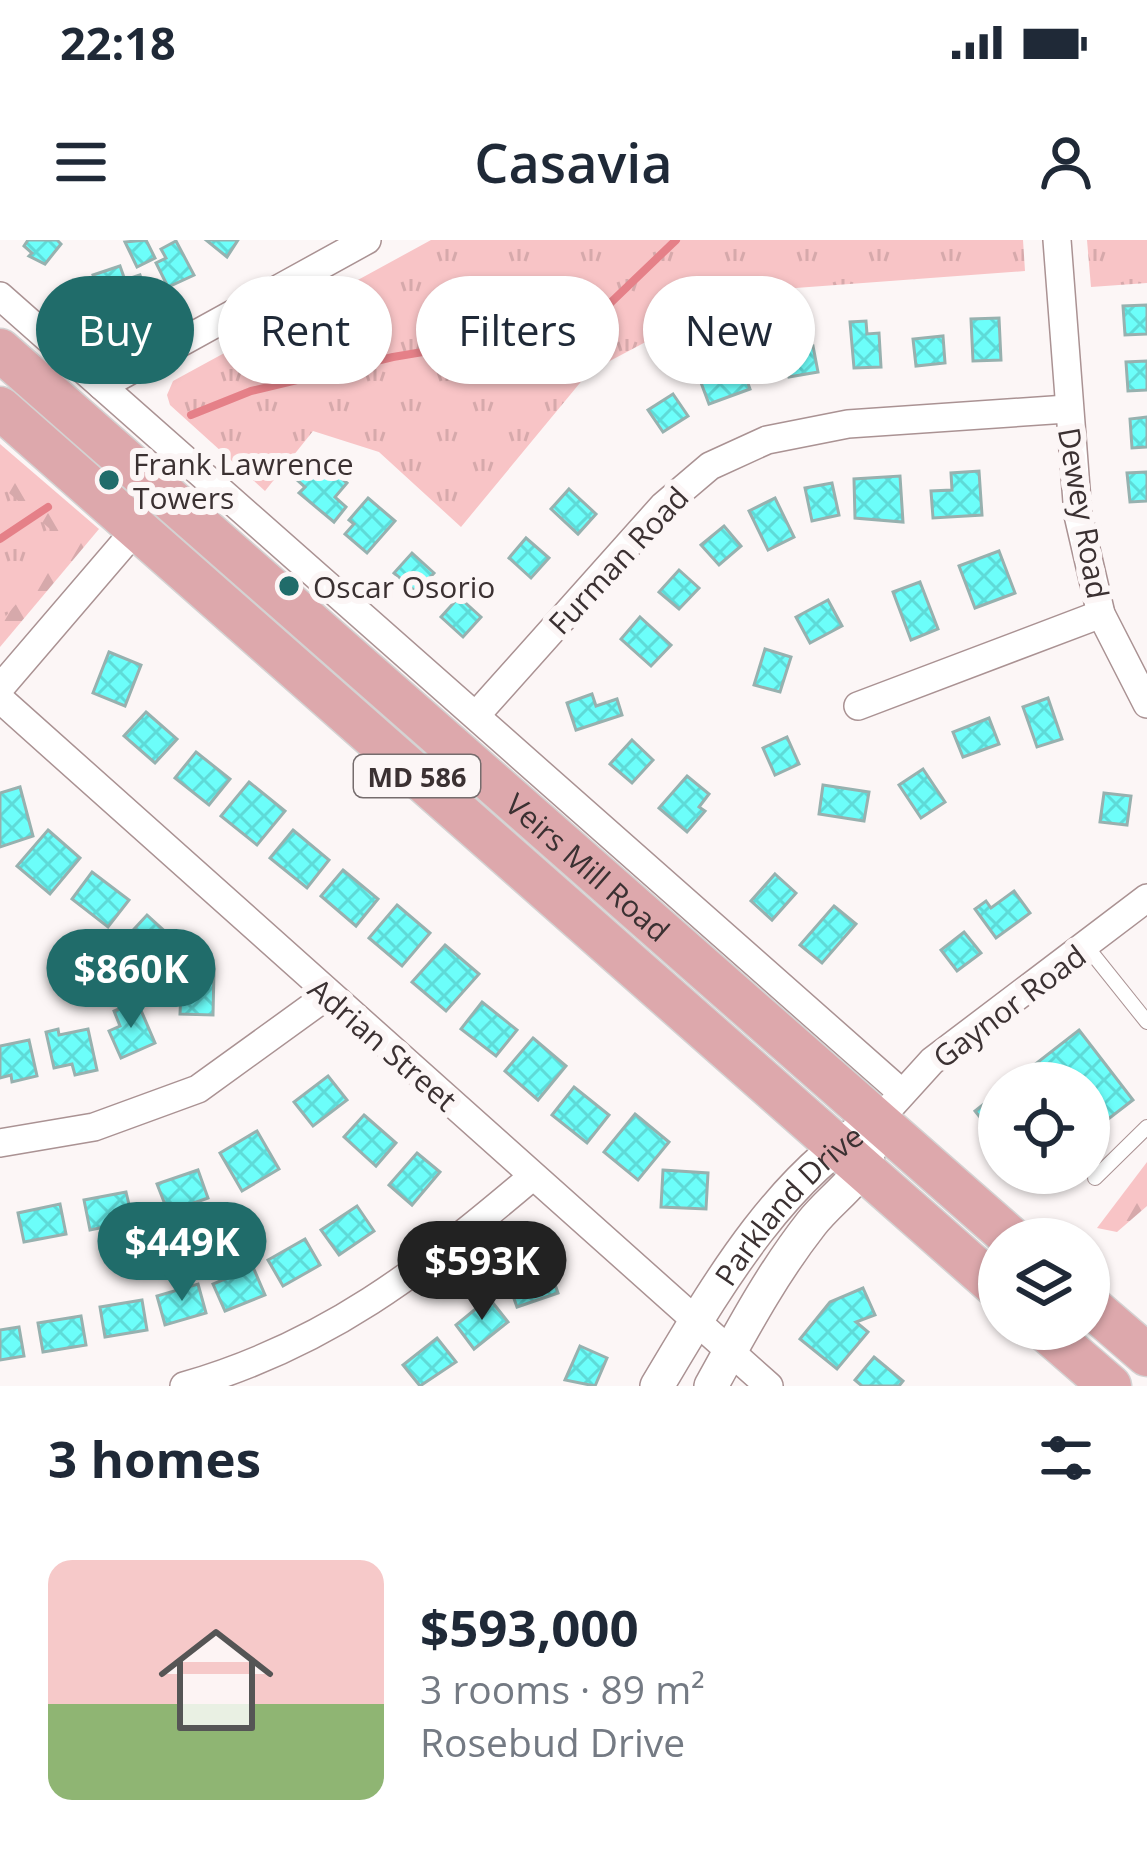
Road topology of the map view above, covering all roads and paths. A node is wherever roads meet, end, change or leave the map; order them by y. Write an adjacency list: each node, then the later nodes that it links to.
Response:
1 (1057, 240): 7 (street, Dewey Road)
2 (353, 243): 5 (street)
3 (0, 296): 5 (street)
4 (0, 350): 19 (main road, Veirs Mill Road / MD 586)
5 (102, 386): 14 (street)
6 (0, 407): 8 (main road, Veirs Mill Road / MD 586)
7 (1067, 409): 9 (street, Dewey Road); 14 (street, Furman Road)
8 (138, 527): 10 (street); 22 (main road, Veirs Mill Road / MD 586)
9 (1101, 614): 12 (street, Dewey Road); 13 (street)
10 (0, 688)
11 (0, 699): 17 (street, Adrian Street)
12 (1147, 704)
13 (858, 706)
14 (478, 713): 19 (street)
15 (1147, 898): 16 (street, Gaynor Road)
16 (1087, 947): 18 (lane); 19 (street, Gaynor Road)
17 (328, 995): 21 (street); 24 (street, Adrian Street)
18 (1147, 1022)
19 (890, 1107): 22 (street, Parkland Drive); 25 (main road, Veirs Mill Road / MD 586)
20 (1147, 1127): 23 (lane)
21 (0, 1143)
22 (848, 1158): 26 (main road, Veirs Mill Road / MD 586); 27 (street, Parkland Drive); 30 (street, Parkland Drive)
23 (1110, 1163)
24 (533, 1175): 27 (street, Adrian Street); 32 (street)
25 (993, 1218)
26 (978, 1271)
27 (696, 1321): 30 (street, Adrian Street); 33 (street, Parkland Drive)
28 (1110, 1323): 31 (main road)
29 (1068, 1350): 36 (main road)
30 (730, 1352): 34 (street, Parkland Drive); 35 (street, Adrian Street)
31 (1147, 1355)
32 (184, 1386)
33 (657, 1386)
34 (711, 1386)
35 (770, 1386)
36 (1109, 1386)

